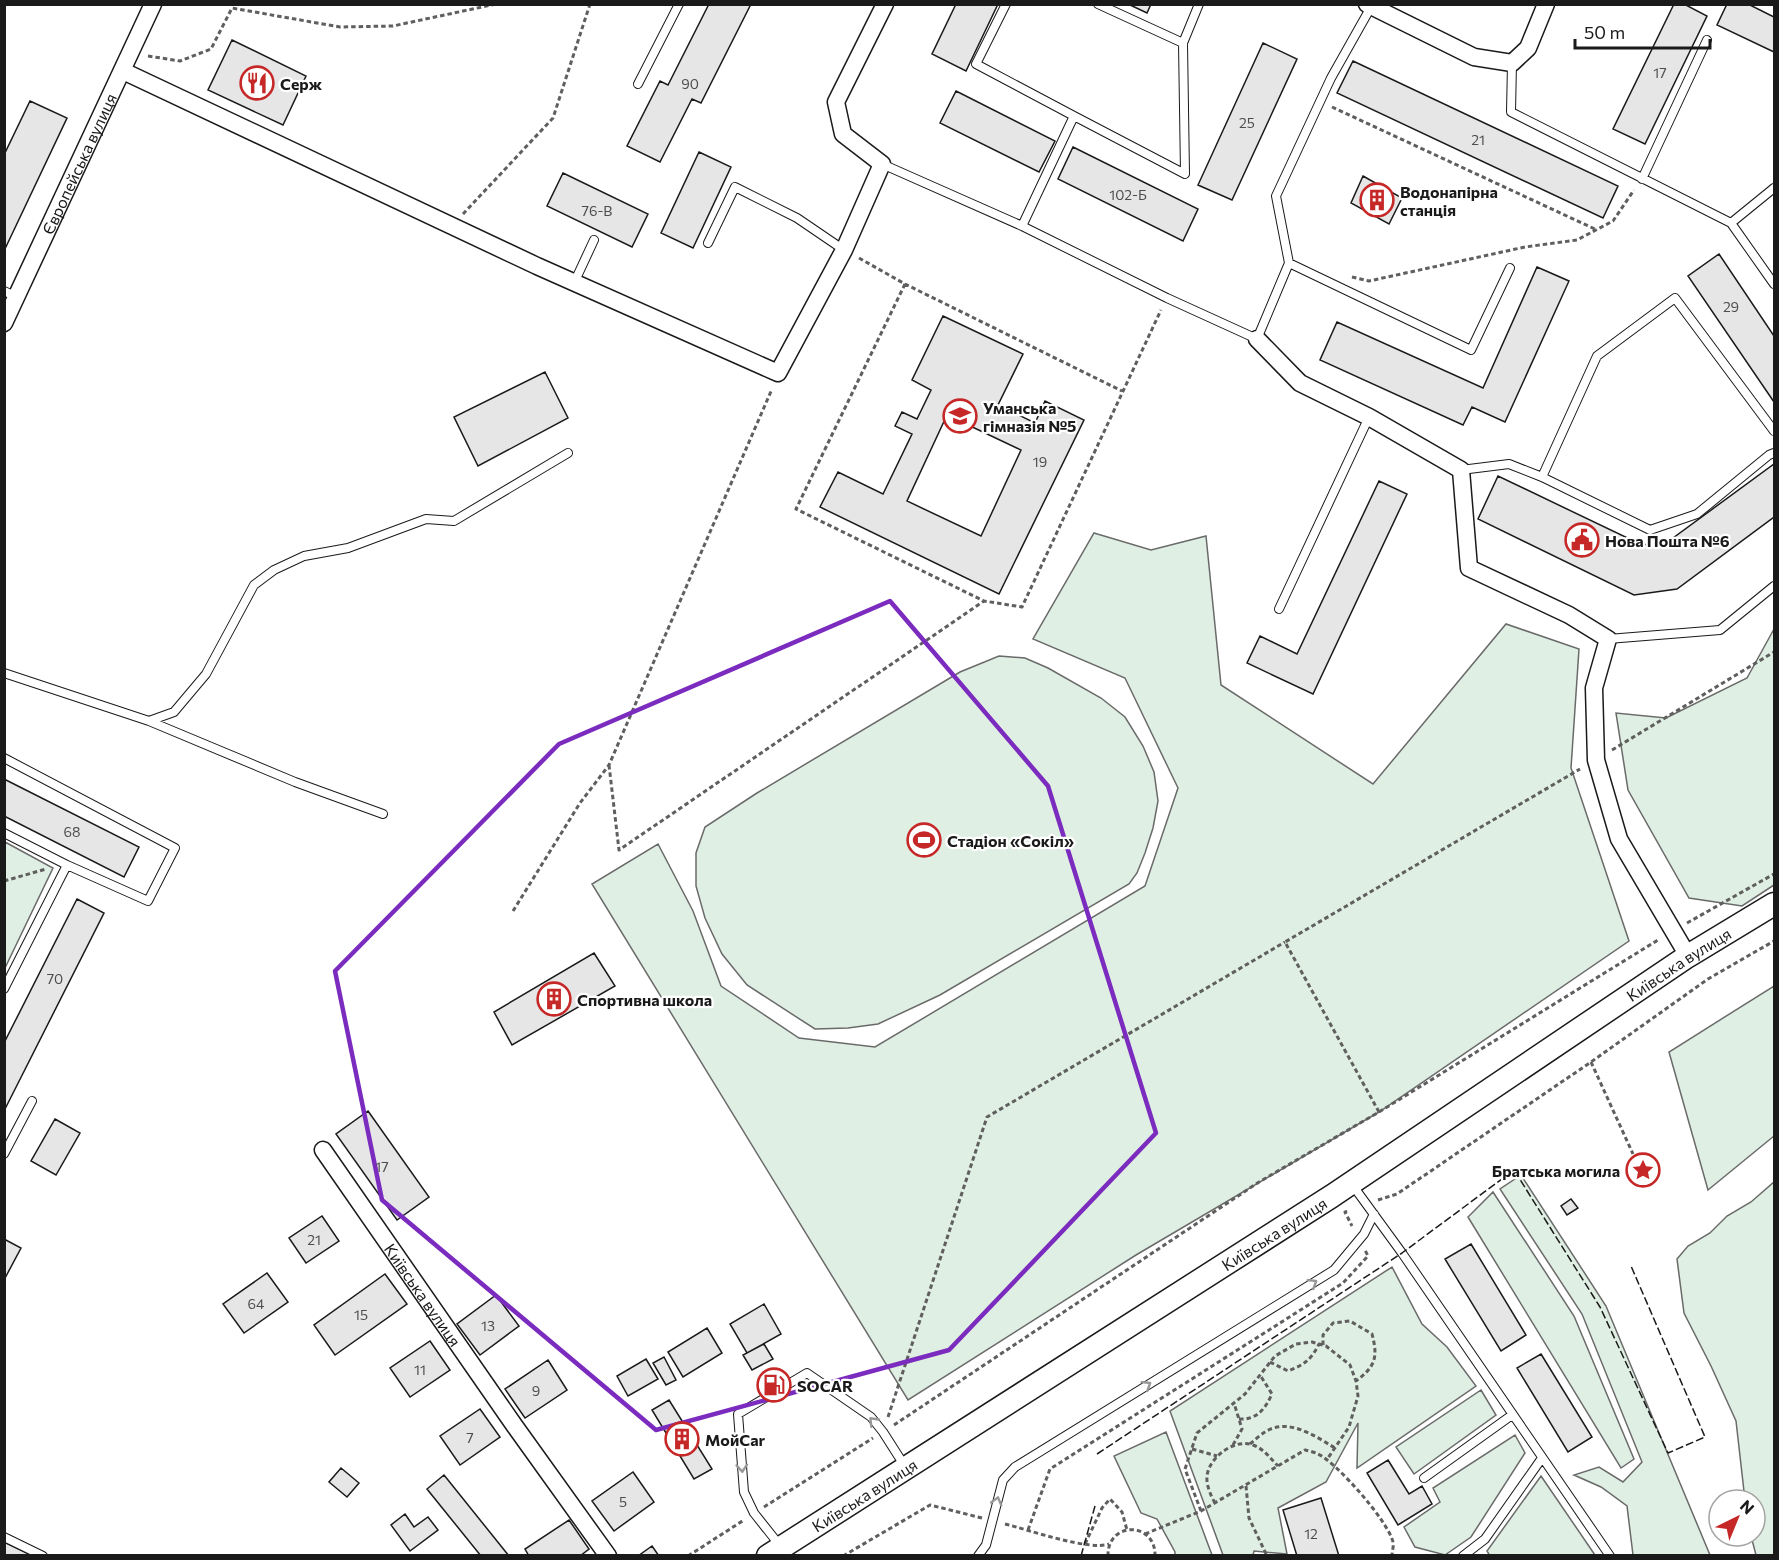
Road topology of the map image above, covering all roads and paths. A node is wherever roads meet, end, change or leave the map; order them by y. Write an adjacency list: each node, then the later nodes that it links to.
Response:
1 (153, 4): 13 (street, Європейська вулиця)
2 (496, 4): 13 (path)
3 (590, 4): 23 (path)
4 (679, 4): 16 (lane)
5 (885, 4): 19 (street)
6 (1006, 4): 18 (lane)
7 (1098, 4): 12 (lane)
8 (1199, 4): 12 (lane)
9 (1546, 4): 14 (street)
10 (1369, 6): 14 (street); 17 (lane)
11 (1707, 40): 20 (lane)
12 (1183, 43): 18 (lane)
13 (132, 53): 15 (street, Європейська вулиця)
14 (1512, 63): 20 (lane)
15 (123, 72): 23 (street); 35 (street, Європейська вулиця)
16 (638, 84)
17 (1320, 101): 25 (path); 29 (lane)
18 (1074, 116): 24 (lane)
19 (882, 164): 24 (lane); 28 (street)
20 (1642, 178): 22 (lane); 25 (path)
21 (1774, 188): 22 (lane)
22 (1731, 223): 34 (lane)
23 (452, 226): 32 (street)
24 (1022, 226): 36 (lane)
25 (1597, 230): 31 (path)
26 (594, 240): 32 (lane)
27 (708, 243): 28 (lane)
28 (844, 250): 33 (path); 39 (street)
29 (1289, 263): 30 (lane); 38 (lane)
30 (1510, 268)
31 (1346, 276)
32 (574, 283): 39 (street)
33 (905, 284): 40 (path); 48 (path)
34 (1774, 284)
35 (11, 294): 37 (street, Європейська вулиця)
36 (1167, 298): 38 (lane); 40 (path)
37 (4, 323)
38 (1257, 339): 41 (street)
39 (778, 373): 56 (path)
40 (1122, 392): 48 (path)
41 (1369, 417): 45 (street); 49 (lane)
42 (1774, 431): 46 (lane)
43 (568, 453): 53 (lane)
44 (1774, 453): 46 (lane)
45 (1461, 470): 46 (lane); 50 (street)
46 (1542, 477)
47 (1774, 586): 50 (lane)
48 (984, 602): 56 (path)
49 (1279, 609)
50 (1608, 639): 55 (street)
51 (1774, 652): 55 (path)
52 (4, 673): 53 (lane)
53 (149, 721): 57 (lane)
54 (4, 758): 59 (lane)
55 (1596, 760): 65 (street); 66 (path)
56 (609, 765): 64 (path)
57 (384, 814)
58 (4, 833): 59 (lane)
59 (67, 865): 68 (lane)
60 (47, 869): 62 (path)
61 (1774, 874): 65 (path)
62 (4, 881)
63 (1774, 904): 67 (main road, Київська вулиця)
64 (513, 911)
65 (1674, 930): 67 (street); 71 (path)
66 (1285, 942): 71 (path); 84 (path)
67 (1688, 956): 75 (main road, Київська вулиця)
68 (4, 988)
69 (1592, 1062): 74 (path)
70 (32, 1101): 73 (lane)
71 (1379, 1112): 84 (path)
72 (323, 1150): 107 (street, Київська вулиця)
73 (4, 1154)
74 (1633, 1154)
75 (1351, 1183): 76 (lane); 93 (main road, Київська вулиця)
76 (1374, 1214): 82 (lane); 99 (lane, one-way to 76)
77 (1321, 1344): 78 (path); 78 (path); 80 (path); 80 (path)
78 (1270, 1362): 79 (path)
79 (1260, 1375): 81 (path); 83 (path)
80 (1356, 1381): 87 (path)
81 (1234, 1403): 83 (path); 88 (path)
82 (1512, 1415): 90 (lane); 94 (lane)
83 (1239, 1419): 86 (path)
84 (884, 1432): 93 (lane); 98 (path); 98 (lane, one-way to 98)
85 (1250, 1444): 86 (path); 87 (path); 92 (path)
86 (1233, 1445): 89 (path)
87 (1335, 1448): 91 (path)
88 (1192, 1449): 89 (path); 97 (path)
89 (1217, 1456): 96 (path)
90 (1542, 1458): 115 (lane); 116 (lane)
91 (1326, 1461): 92 (path); 114 (path)
92 (1278, 1466): 95 (path)
93 (906, 1469): 105 (main road, Київська вулиця)
94 (1424, 1478)
95 (1246, 1486): 96 (path); 113 (path)
96 (1215, 1503): 97 (path)
97 (1201, 1511): 101 (path)
98 (754, 1513): 105 (lane); 108 (path)
99 (992, 1520): 103 (path); 109 (path); 110 (lane)
100 (1127, 1530): 101 (path); 103 (path); 104 (path)
101 (1145, 1534): 112 (path)
102 (4, 1537): 106 (lane)
103 (1085, 1544): 104 (path)
104 (1109, 1544): 111 (path)
105 (774, 1551)
106 (42, 1556)
107 (608, 1556)
108 (688, 1556)
109 (843, 1556)
110 (978, 1556)
111 (1108, 1556)
112 (1155, 1556)
113 (1267, 1556)
114 (1392, 1556)
115 (1463, 1556)
116 (1610, 1556)

